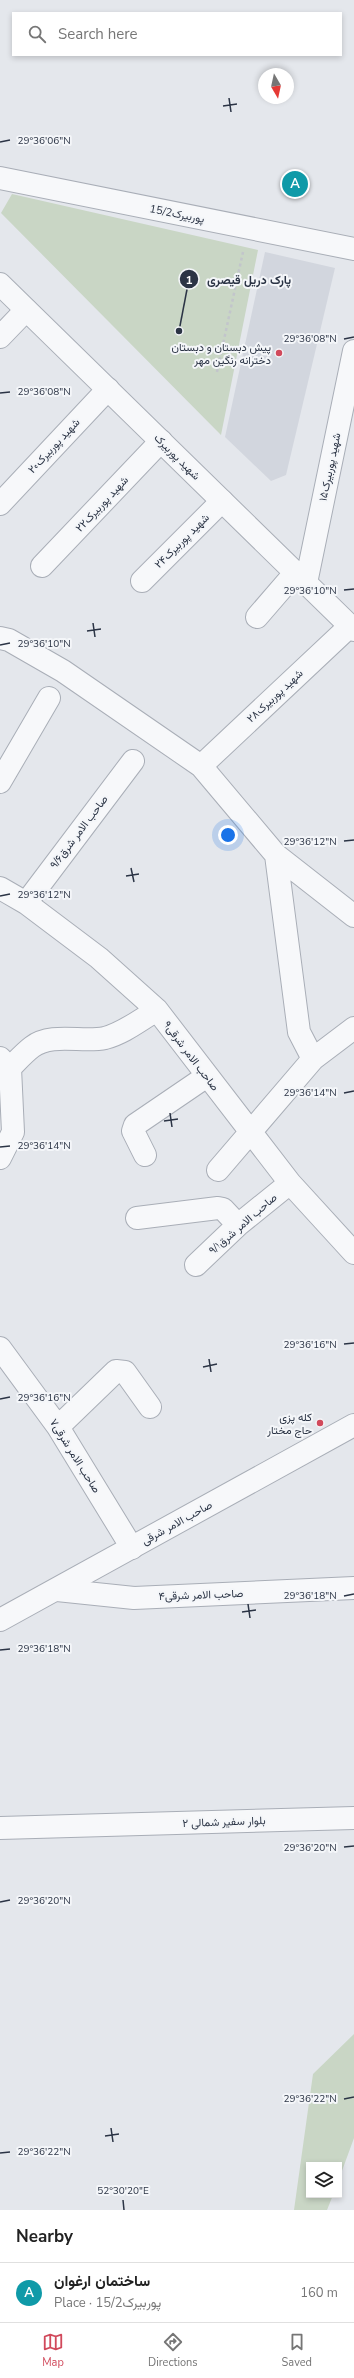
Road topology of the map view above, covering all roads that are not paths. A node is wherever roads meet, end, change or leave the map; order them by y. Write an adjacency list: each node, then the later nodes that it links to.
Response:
1 (0, 178): 2 (street, پوربیرک15/2)
2 (354, 249)
3 (0, 284): 4 (street, شهید پوربیرک)
4 (26, 310): 5 (street); 7 (street, شهید پوربیرک)
5 (0, 337)
6 (354, 351): 12 (street, شهید پوربیرک۱۵)
7 (108, 389): 8 (street, شهید پوربیرک); 10 (street, شهید پوربیرک۲۰)
8 (161, 441): 9 (street, شهید پوربیرک); 11 (street, شهید پوربیرک۲۲)
9 (222, 501): 12 (street, شهید پوربیرک); 13 (street, شهید پوربیرک۲۴)
10 (0, 504)
11 (42, 566)
12 (300, 578): 14 (street); 15 (street, شهید پوربیرک)
13 (142, 581)
14 (257, 617)
15 (352, 628): 19 (street, شهید پوربیرک۲۸)
16 (0, 638): 19 (street)
17 (49, 698): 20 (street)
18 (133, 761): 23 (street, صاحب الامر شرق۹/۶)
19 (201, 766): 21 (street)
20 (0, 782)
21 (276, 855): 24 (street); 27 (street)
22 (0, 888): 23 (street, صاحب الامر شرقی۹)
23 (26, 903): 25 (street, صاحب الامر شرقی۹)
24 (354, 916)
25 (157, 1010): 28 (street); 29 (street, صاحب الامر شرقی۹)
26 (354, 1028): 27 (street)
27 (313, 1059): 30 (street)
28 (5, 1063): 32 (street)
29 (207, 1076): 30 (street, صاحب الامر شرقی۹); 31 (street)
30 (251, 1132): 33 (street); 34 (street, صاحب الامر شرقی۹)
31 (145, 1155)
32 (0, 1158)
33 (218, 1170)
34 (290, 1184): 36 (street, صاحب الامر شرق۹/۱); 37 (street, صاحب الامر شرقی۹)
35 (137, 1218): 36 (street)
36 (238, 1225): 38 (street, صاحب الامر شرق۹/۱)
37 (354, 1253)
38 (196, 1265)
39 (0, 1348): 42 (street, صاحب الامر شرقی۷)
40 (150, 1407): 42 (street)
41 (354, 1425): 43 (street, صاحب الامر شرقی)
42 (58, 1427): 43 (street, صاحب الامر شرقی۷)
43 (132, 1548): 45 (street, صاحب الامر شرقی)
44 (349, 1589): 45 (street, صاحب الامر شرقی۴)
45 (57, 1590): 46 (street, صاحب الامر شرقی)
46 (0, 1620)
47 (354, 1818): 48 (street, بلوار سفیر شمالی ۲)
48 (0, 1828)

